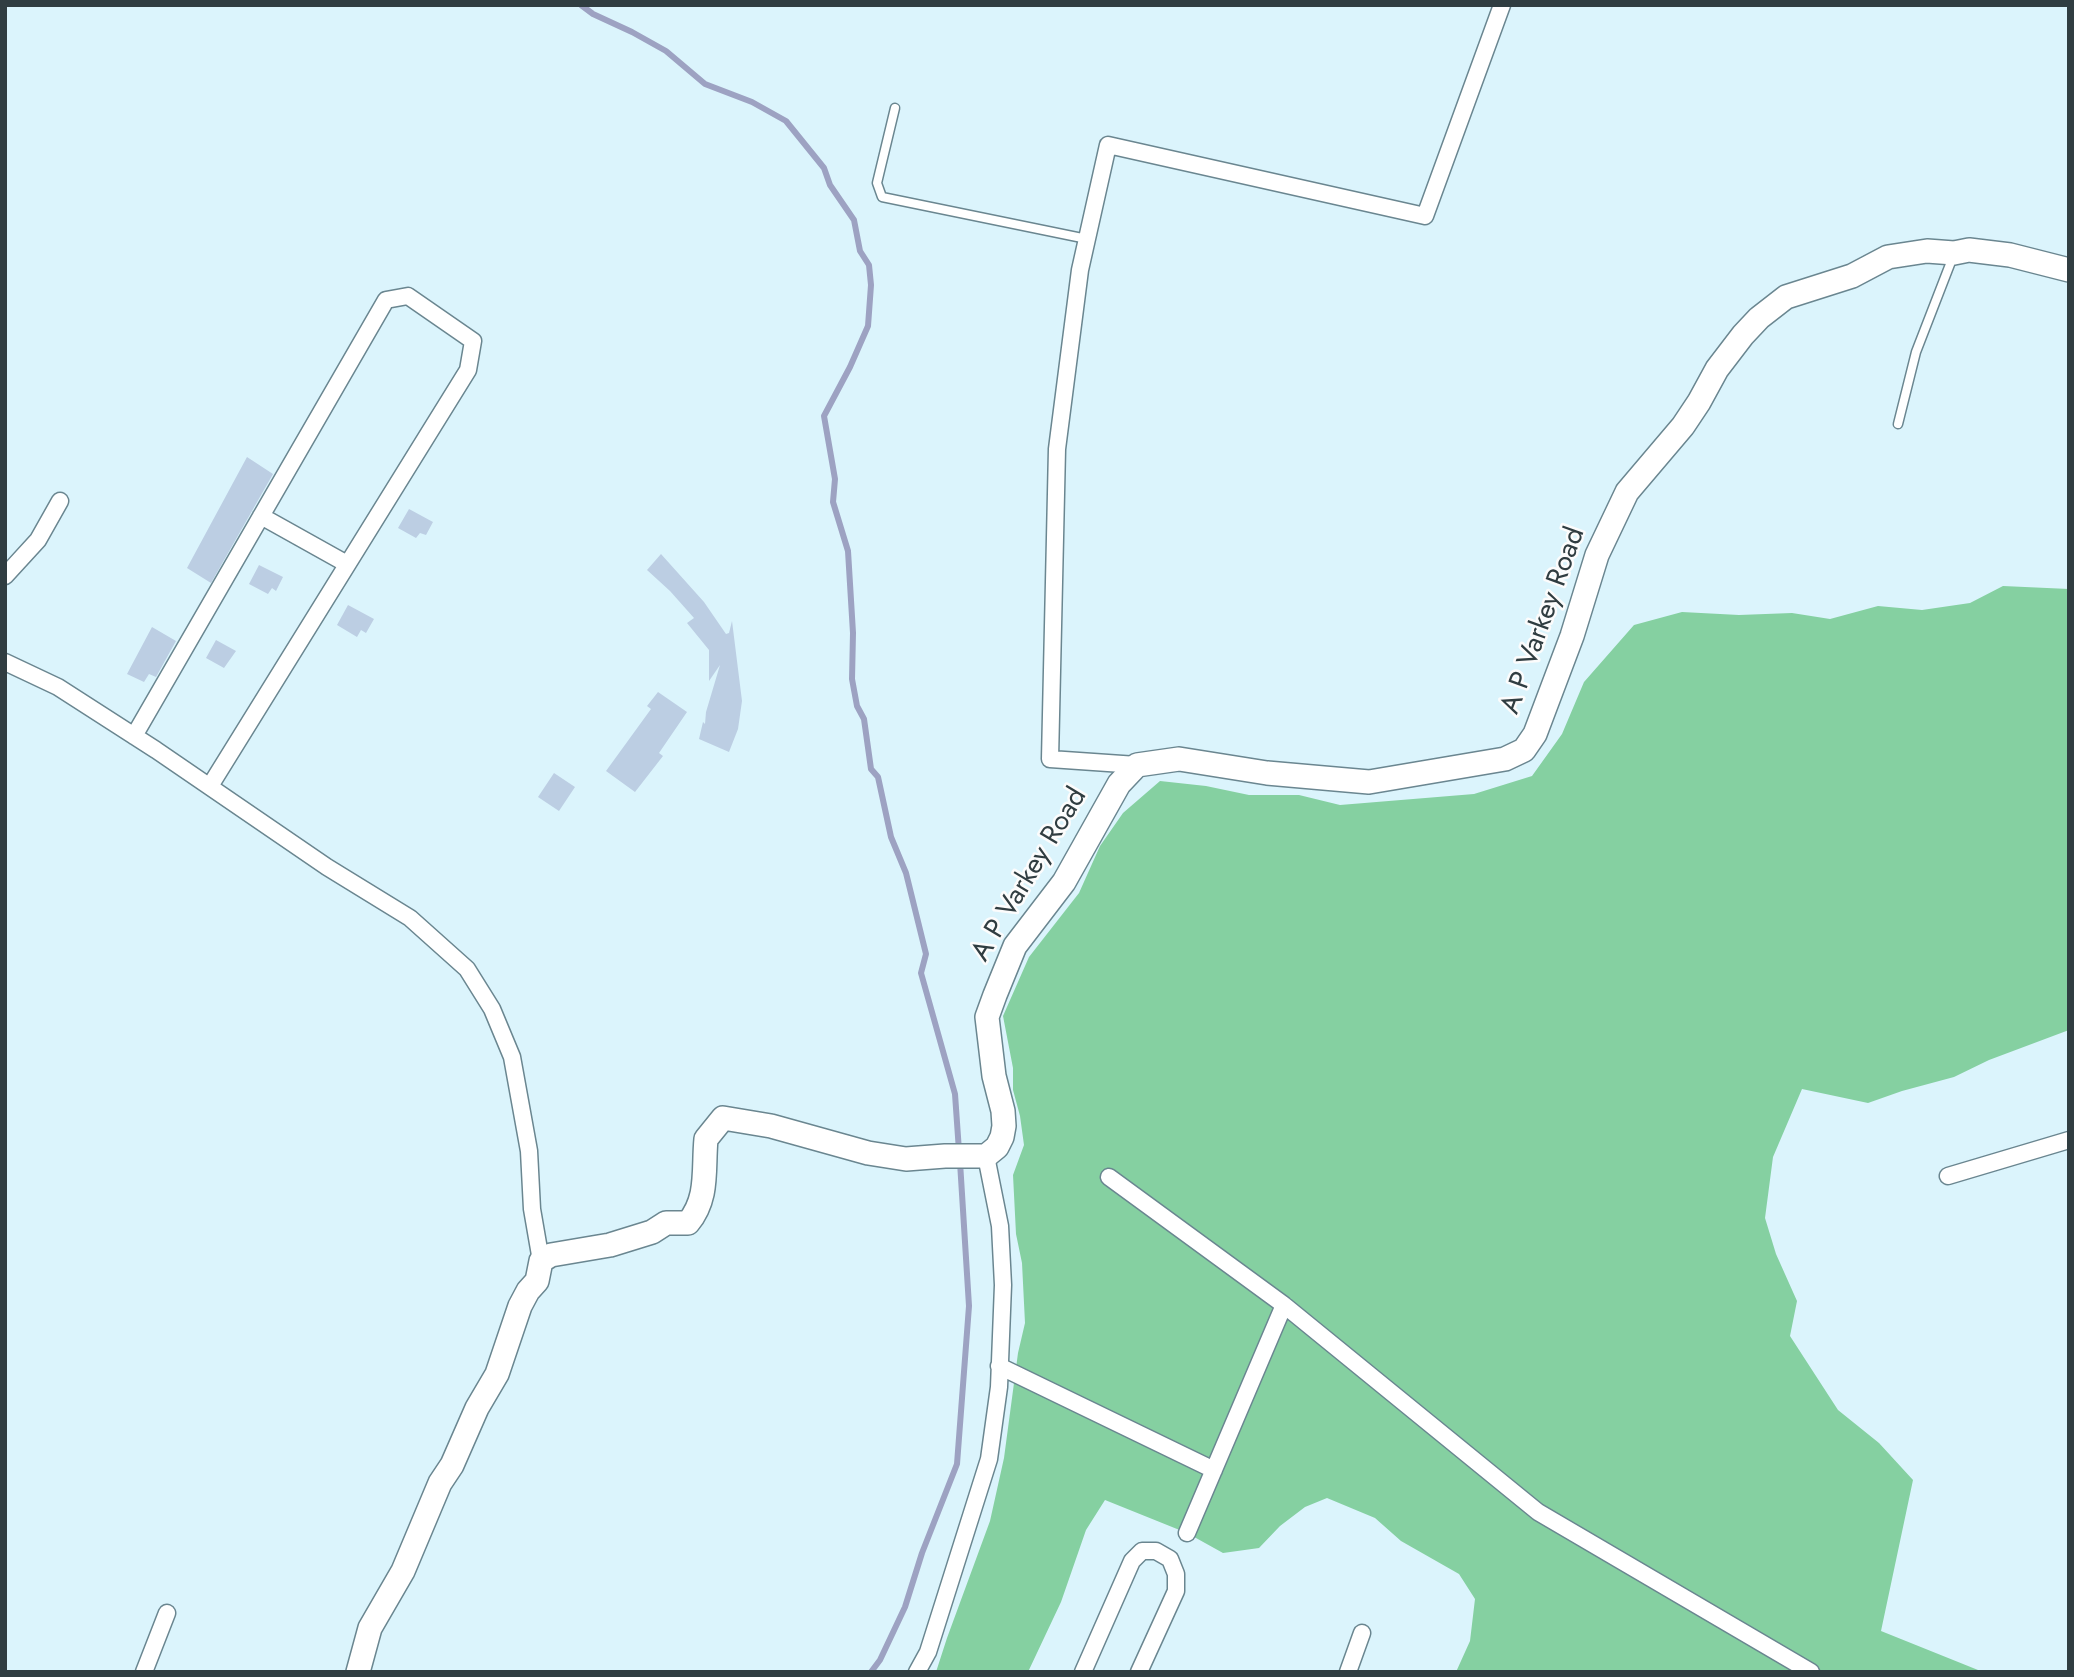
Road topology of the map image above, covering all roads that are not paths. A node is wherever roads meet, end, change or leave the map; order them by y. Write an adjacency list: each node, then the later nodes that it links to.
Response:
1 (1502, 5): 3 (street)
2 (895, 108): 3 (lane)
3 (1087, 239): 13 (street)
4 (1955, 253): 5 (street, A P Varkey Road); 6 (lane); 13 (street, A P Varkey Road)
5 (2069, 270)
6 (1898, 424)
7 (60, 501): 10 (street)
8 (261, 516): 9 (street); 9 (street); 12 (street)
9 (347, 564): 14 (street)
10 (5, 576)
11 (5, 662): 12 (street)
12 (134, 736): 14 (street)
13 (1137, 765): 16 (street, A P Varkey Road)
14 (210, 786): 19 (street)
15 (2069, 1140): 17 (street)
16 (984, 1153): 19 (street); 21 (street)
17 (1948, 1176)
18 (1109, 1177): 20 (street)
19 (541, 1261): 27 (street)
20 (1284, 1305): 22 (street); 32 (street)
21 (999, 1367): 22 (street); 28 (street)
22 (1214, 1471): 23 (street)
23 (1188, 1533)
24 (167, 1613): 26 (street)
25 (1362, 1633): 31 (street)
26 (144, 1672)
27 (358, 1672)
28 (917, 1672)
29 (1083, 1672): 30 (street)
30 (1139, 1672)
31 (1348, 1672)
32 (1811, 1672)

